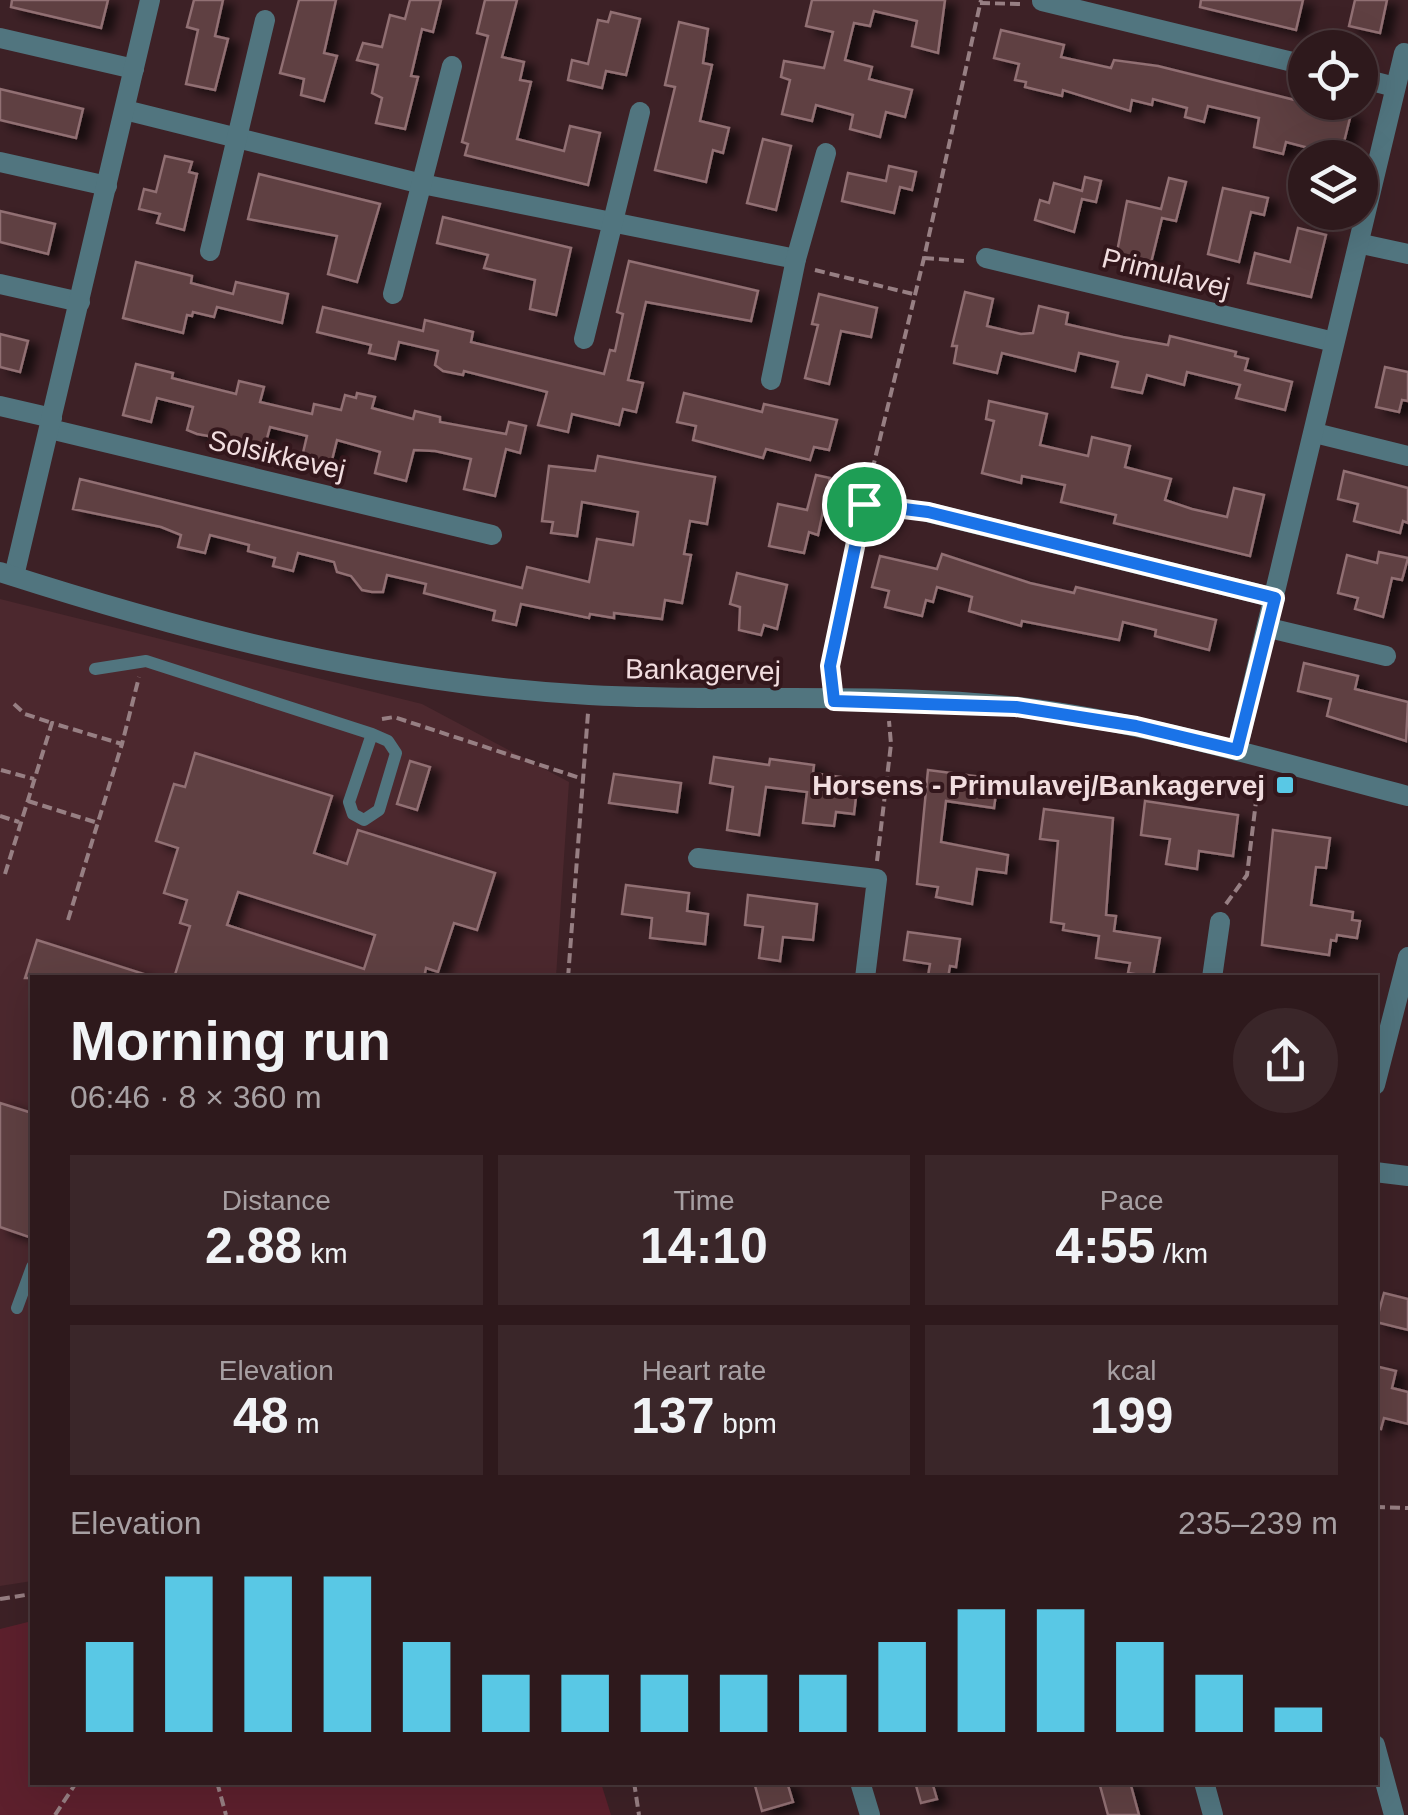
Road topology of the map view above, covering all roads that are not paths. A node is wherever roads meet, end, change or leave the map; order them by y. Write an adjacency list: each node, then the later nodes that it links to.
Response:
1 (150, 0): 8 (street)
2 (1042, 1): 6 (street)
3 (264, 20): 13 (street)
4 (0, 38): 8 (street)
5 (1408, 54): 10 (street)
6 (1288, 61)
7 (452, 66): 16 (street)
8 (134, 69): 11 (street)
9 (1378, 83): 10 (street)
10 (1395, 87): 19 (street)
11 (125, 110): 13 (street); 17 (street)
12 (640, 112): 18 (street)
13 (235, 135): 16 (street); 20 (street)
14 (826, 154): 22 (street)
15 (0, 162): 17 (street)
16 (422, 184): 18 (street); 25 (street)
17 (107, 186): 26 (street)
18 (610, 224): 22 (street); 27 (street)
19 (1362, 244): 21 (street); 28 (street)
20 (210, 251)
21 (1408, 254)
22 (796, 258): 29 (street)
23 (986, 258): 28 (street, Primulavej)
24 (0, 284): 26 (street)
25 (393, 294)
26 (80, 302): 31 (street)
27 (584, 339)
28 (1334, 342): 32 (street)
29 (771, 380)
30 (0, 406): 31 (street, Solsikkevej)
31 (51, 423): 35 (street, Solsikkevej); 36 (street)
32 (1314, 433): 33 (street); 37 (street)
33 (1408, 456)
34 (928, 512): 37 (street)
35 (492, 535)
36 (7, 574): 42 (street, Bankagervej)
37 (1275, 598): 38 (street)
38 (1269, 628): 39 (street); 42 (street)
39 (1386, 656)
40 (95, 670): 41 (lane)
41 (372, 734): 41 (lane)
42 (1237, 750): 43 (street, Bankagervej)
43 (1408, 796)
44 (698, 858): 47 (street)
45 (1220, 922): 48 (street)
46 (1408, 957): 49 (street)
47 (865, 975)
48 (1212, 975)
49 (1378, 1073)
50 (1378, 1172): 51 (street)
51 (1408, 1176)
52 (30, 1272): 53 (lane)
53 (17, 1308)
54 (1378, 1756): 59 (street)
55 (861, 1785): 57 (street)
56 (1205, 1785): 58 (street)
57 (870, 1815)
58 (1214, 1815)
59 (1394, 1815)

